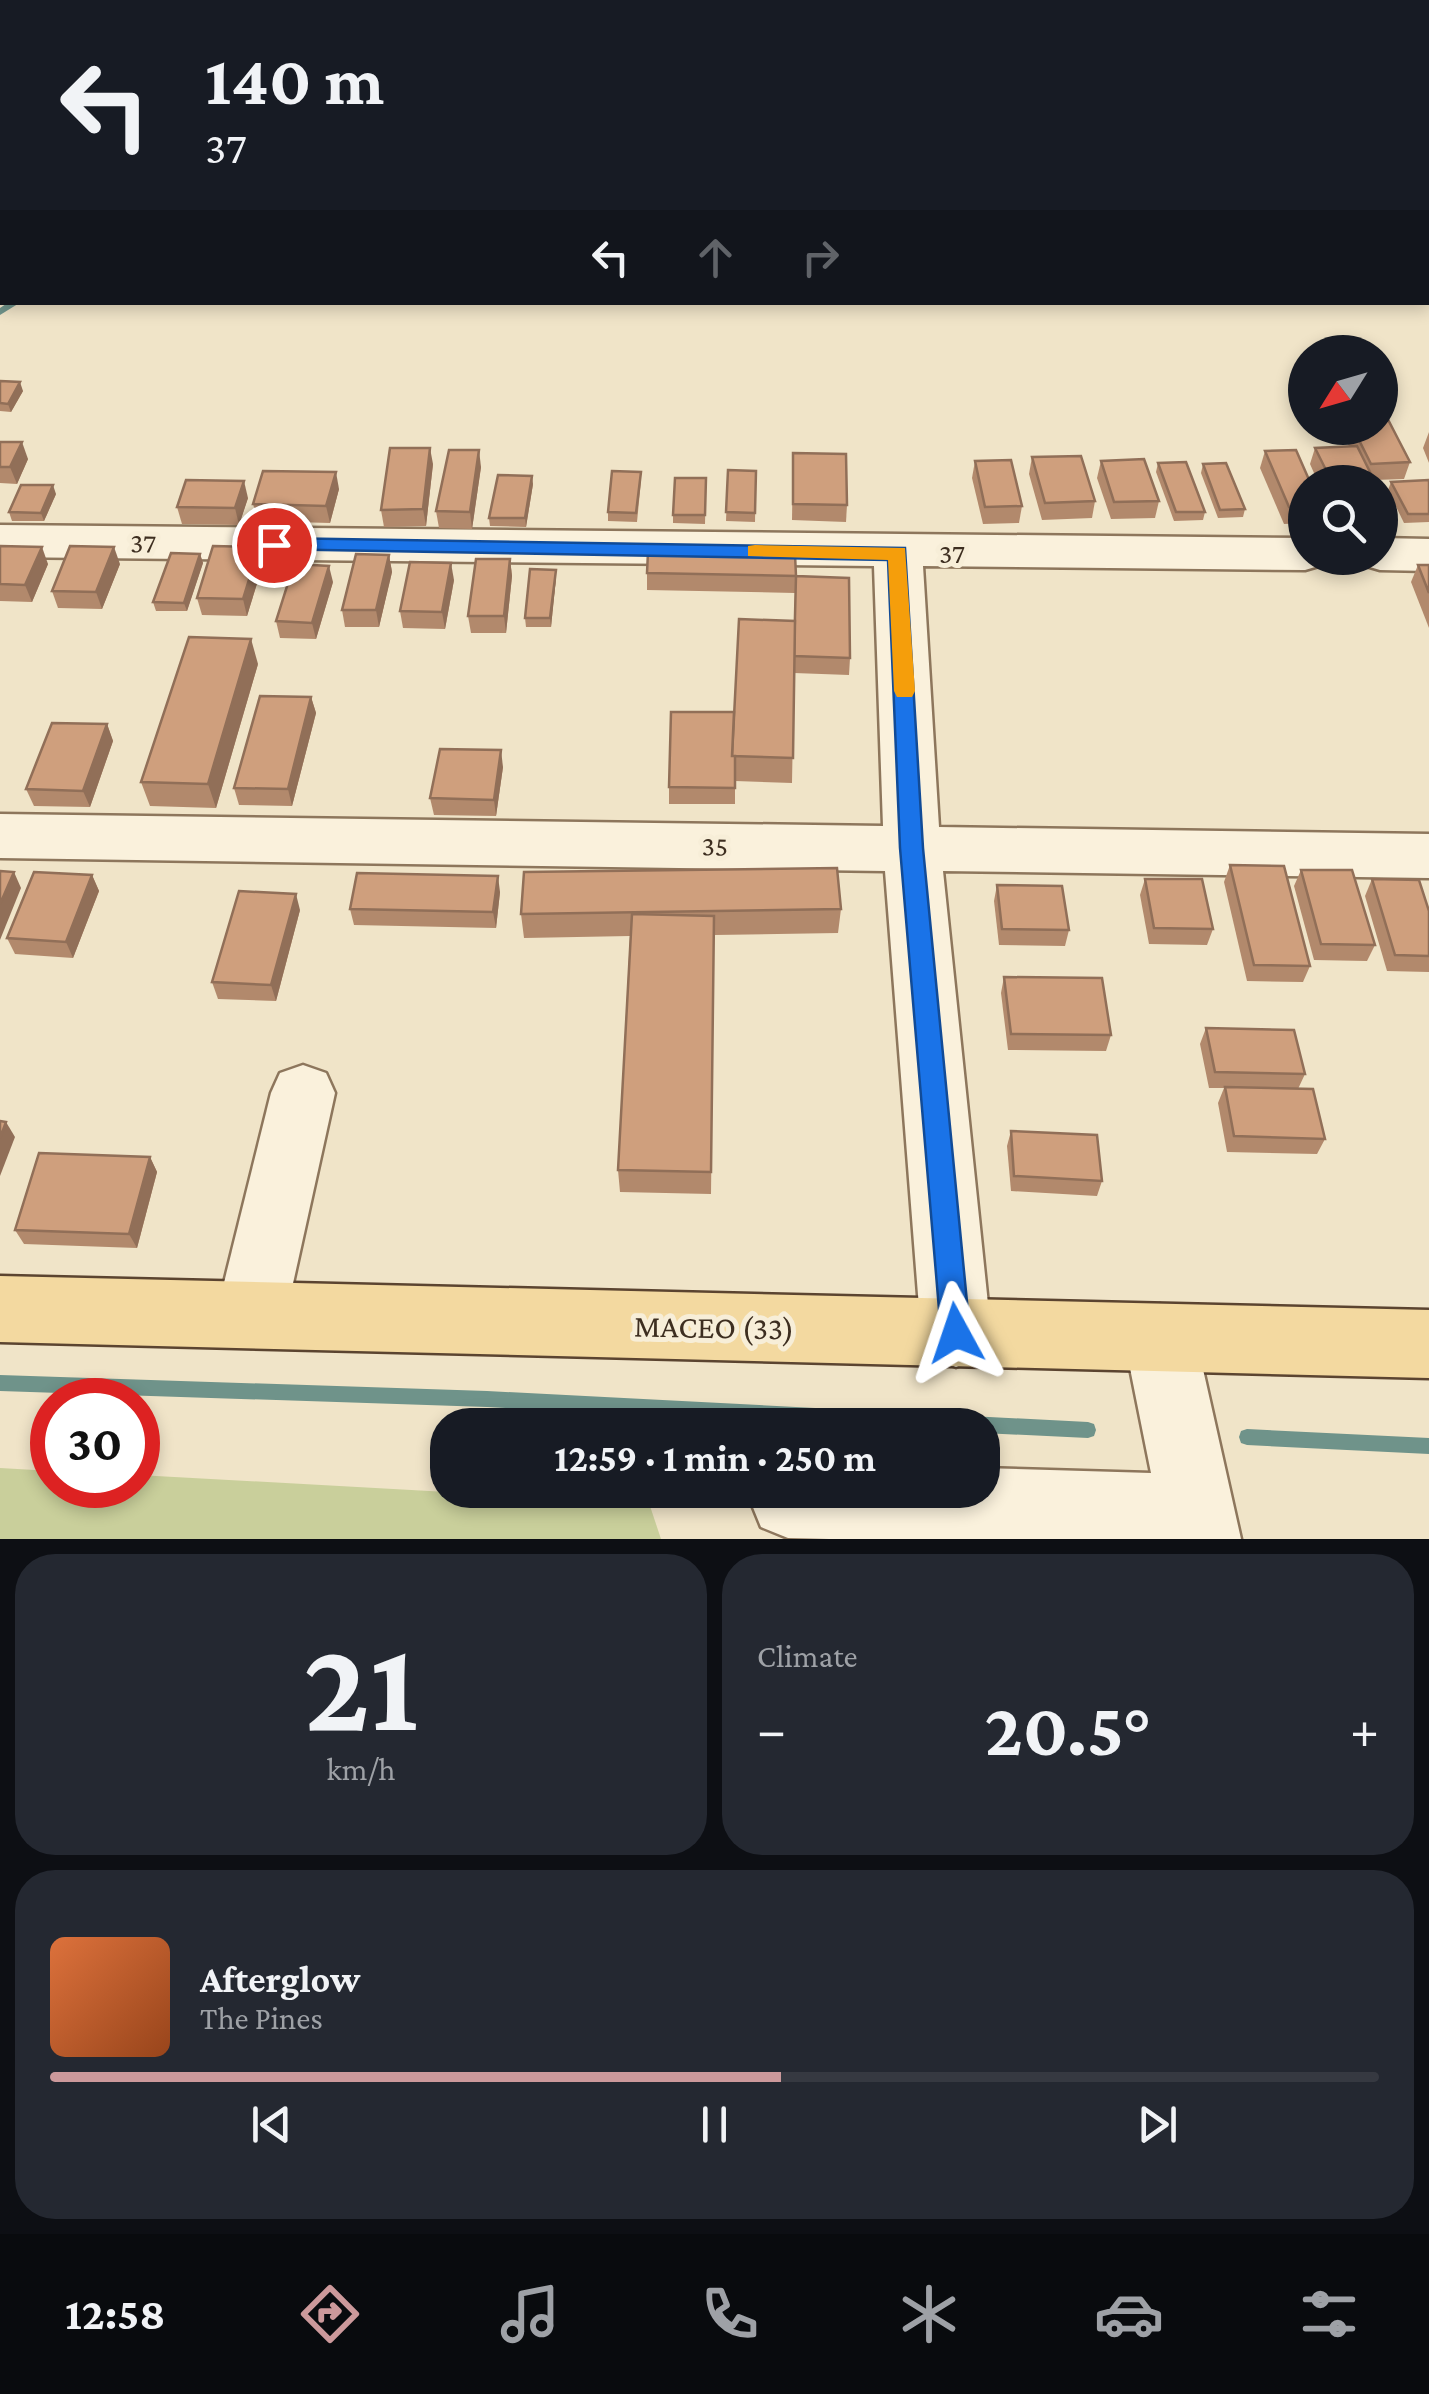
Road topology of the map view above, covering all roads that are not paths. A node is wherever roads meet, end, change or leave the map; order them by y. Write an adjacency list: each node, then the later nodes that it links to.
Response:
1 (0, 541): 2 (street, 37)
2 (898, 553): 3 (street, 37); 7 (street)
3 (1288, 554)
4 (1398, 554): 5 (street)
5 (1429, 554)
6 (0, 836): 7 (street, 35)
7 (912, 848): 8 (street, 35); 12 (street)
8 (1429, 856)
9 (304, 1093): 11 (street)
10 (0, 1309): 11 (main road, MACEO (33))
11 (251, 1315): 12 (main road, MACEO (33))
12 (956, 1333): 13 (main road, MACEO (33))
13 (1160, 1338): 14 (main road, MACEO (33)); 16 (street)
14 (1429, 1344)
15 (915, 1508): 16 (street)
16 (1200, 1526)

